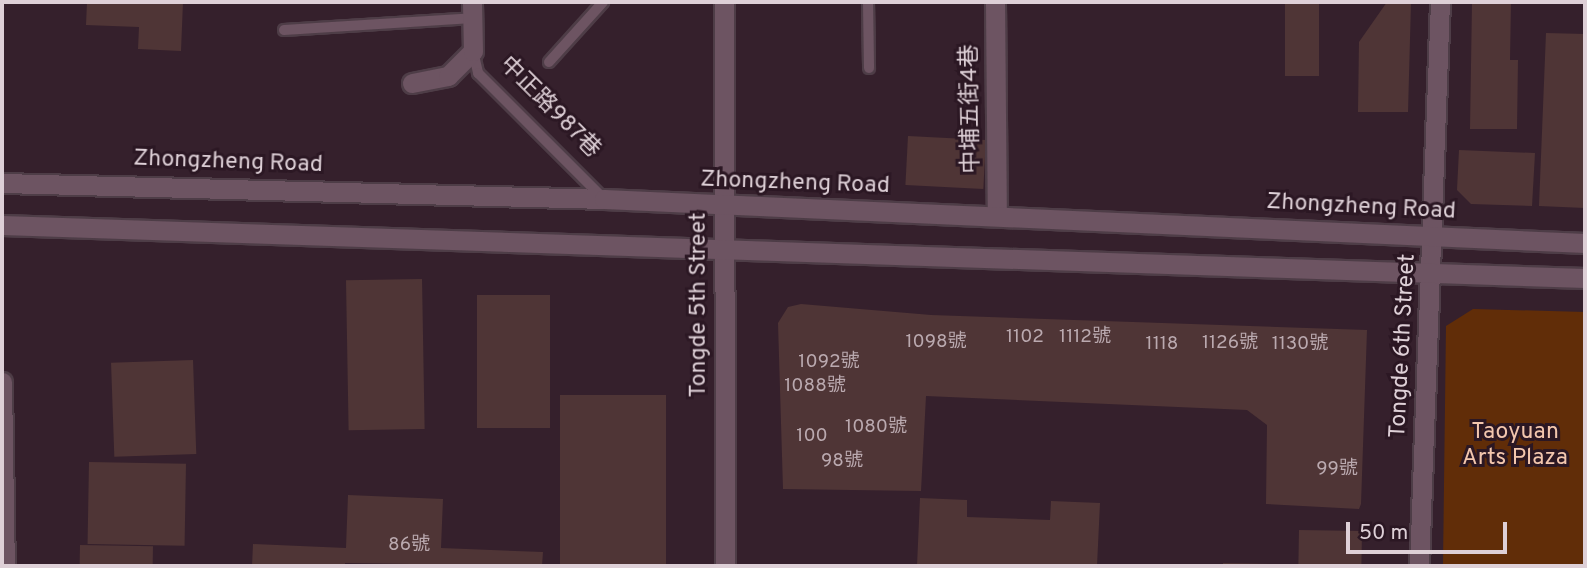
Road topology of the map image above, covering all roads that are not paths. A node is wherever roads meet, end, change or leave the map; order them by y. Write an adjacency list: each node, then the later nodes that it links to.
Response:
1 (603, 2): 9 (lane)
2 (724, 2): 14 (street, Tongde 5th Street)
3 (868, 2): 10 (lane)
4 (995, 2): 15 (street, 中埔五街4巷)
5 (1440, 2): 17 (street, Tongde 6th Street)
6 (472, 10): 7 (lane); 8 (street, 中正路987巷)
7 (284, 30)
8 (473, 51): 11 (street); 13 (lane, 中正路987巷)
9 (548, 62)
10 (869, 68)
11 (412, 83)
12 (2, 183): 13 (street, Zhongzheng Road)
13 (604, 199): 14 (street, Zhongzheng Road)
14 (724, 206): 15 (street, Zhongzheng Road); 19 (street, Tongde 5th Street)
15 (997, 216): 17 (street, Zhongzheng Road)
16 (2, 225): 19 (street)
17 (1435, 235): 18 (street, Zhongzheng Road); 20 (street, Tongde 6th Street)
18 (1585, 243)
19 (724, 249): 20 (street); 24 (street, Tongde 5th Street)
20 (1429, 271): 21 (street); 25 (street, Tongde 6th Street)
21 (1585, 278)
22 (2, 382): 23 (street)
23 (5, 566)
24 (724, 566)
25 (1419, 566)

